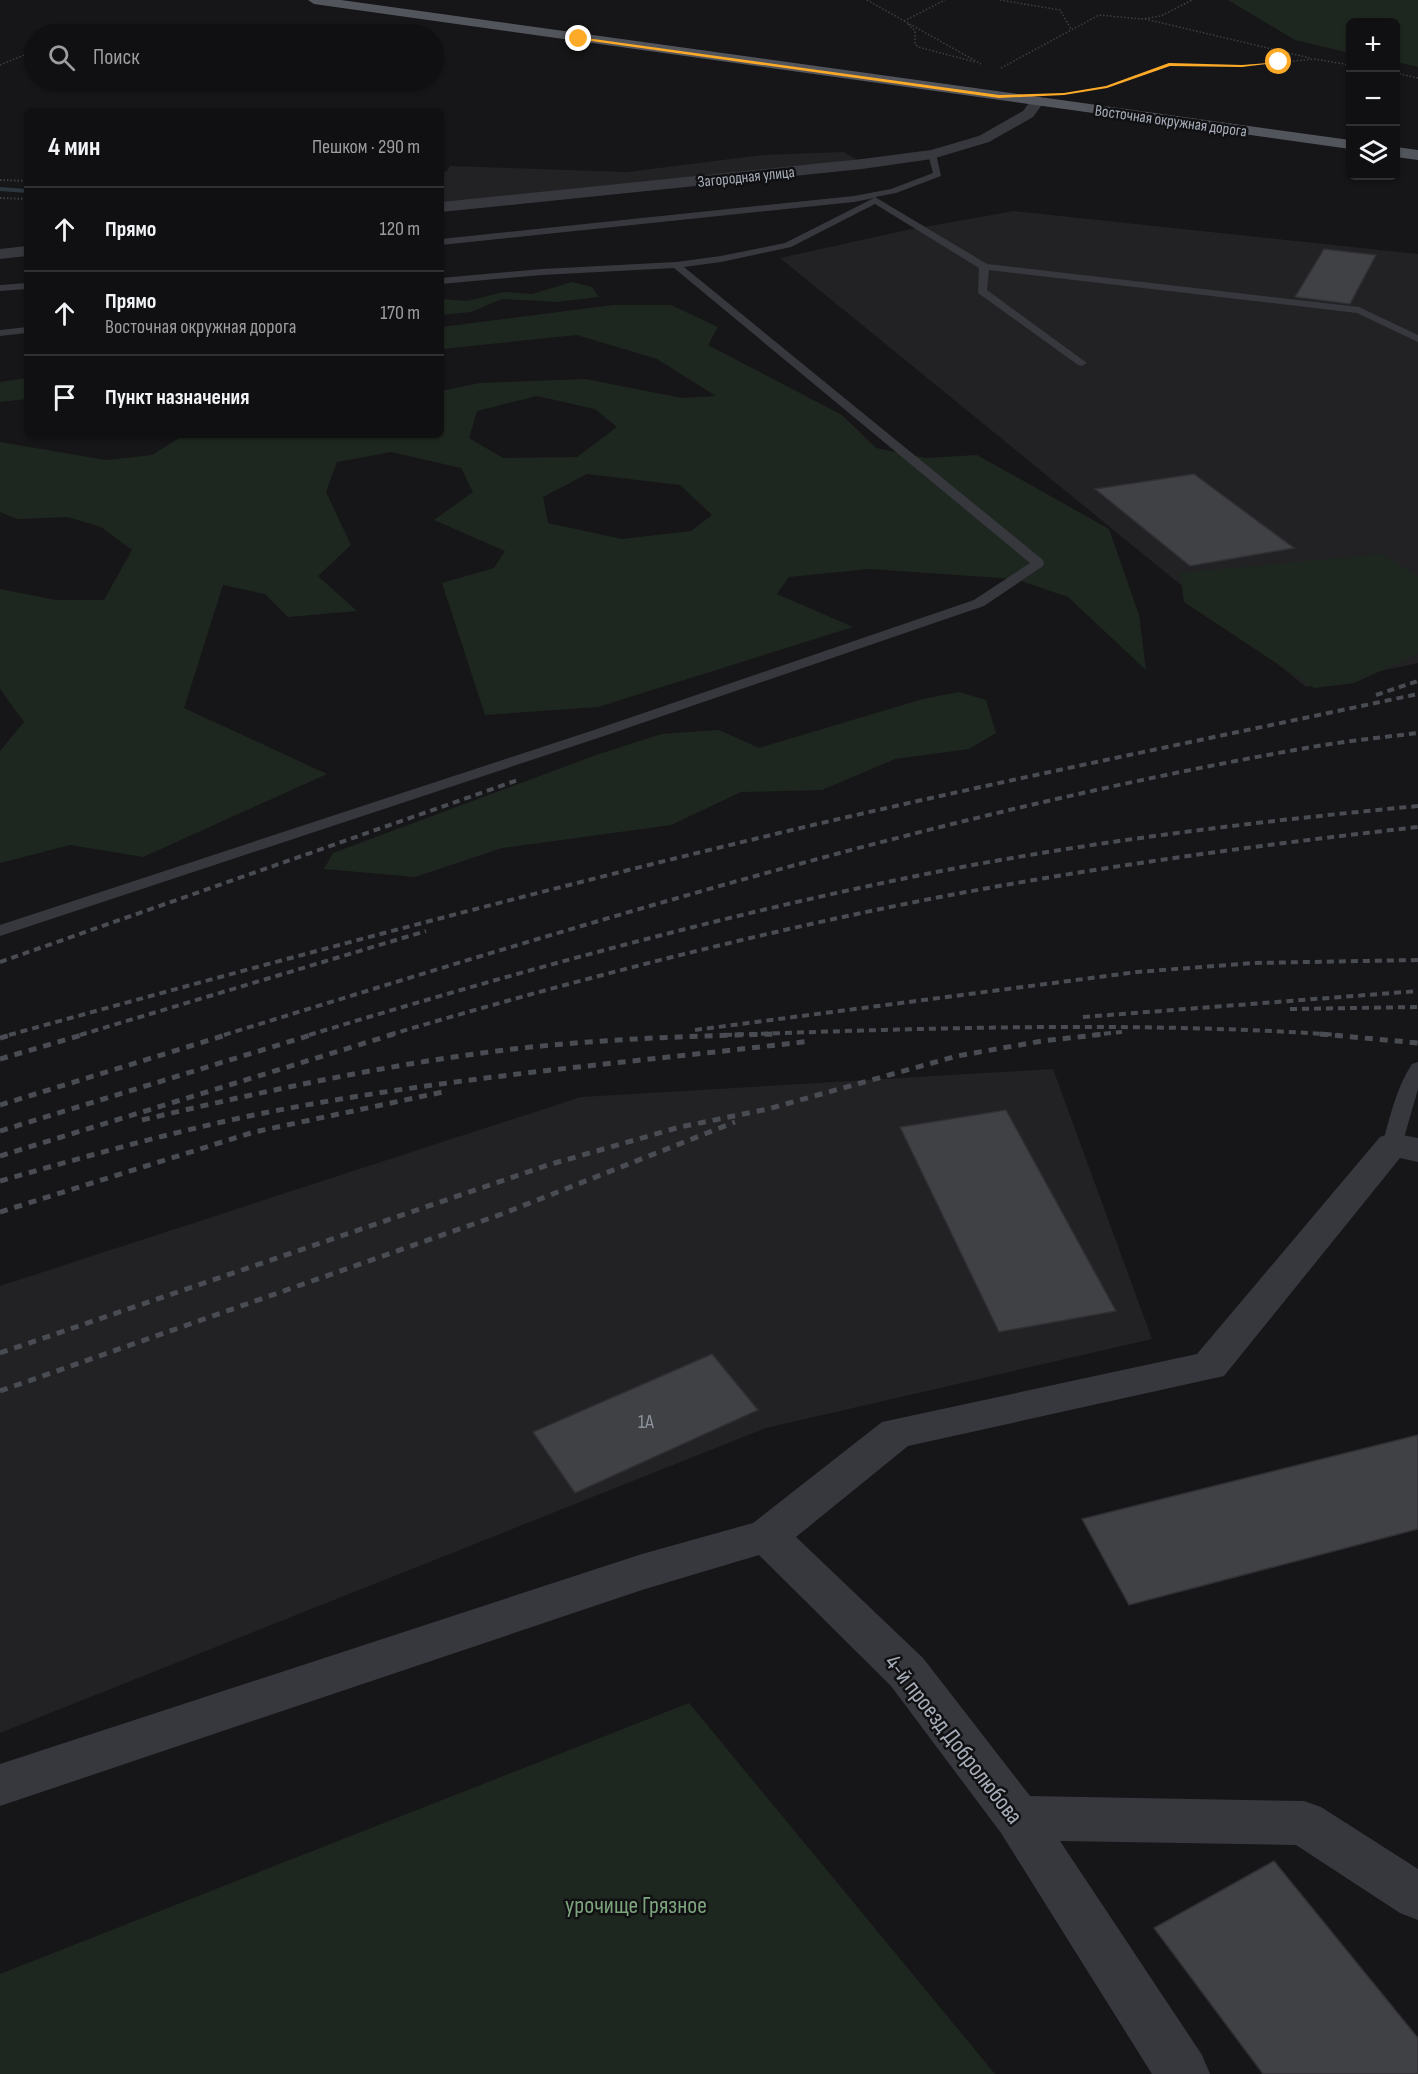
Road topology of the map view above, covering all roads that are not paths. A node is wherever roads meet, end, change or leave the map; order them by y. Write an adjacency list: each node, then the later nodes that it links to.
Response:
1 (314, 0): 2 (main road, Восточная окружная дорога)
2 (1037, 102): 3 (main road, Восточная окружная дорога); 5 (street, Загородная улица)
3 (1346, 144)
4 (1400, 153): 6 (main road)
5 (932, 154): 7 (lane); 9 (street, Загородная улица)
6 (1418, 155)
7 (893, 191): 8 (lane); 10 (lane)
8 (875, 200): 15 (lane); 16 (lane)
9 (444, 207)
10 (444, 242)
11 (0, 244): 12 (street)
12 (24, 245)
13 (24, 251): 14 (street)
14 (0, 254)
15 (676, 265): 17 (lane); 24 (lane)
16 (984, 267): 22 (lane); 23 (lane)
17 (444, 281)
18 (24, 286): 19 (lane)
19 (0, 288)
20 (24, 330): 21 (lane)
21 (0, 333)
22 (1418, 339)
23 (1082, 363)
24 (0, 931)
25 (1418, 1068): 26 (lane)
26 (1405, 1148): 27 (street)
27 (767, 1536): 28 (street); 29 (street, 4-й проезд Добролюбова)
28 (0, 1785)
29 (1018, 1818): 30 (street); 31 (street, 4-й проезд Добролюбова)
30 (1418, 1897)
31 (1184, 2074)

